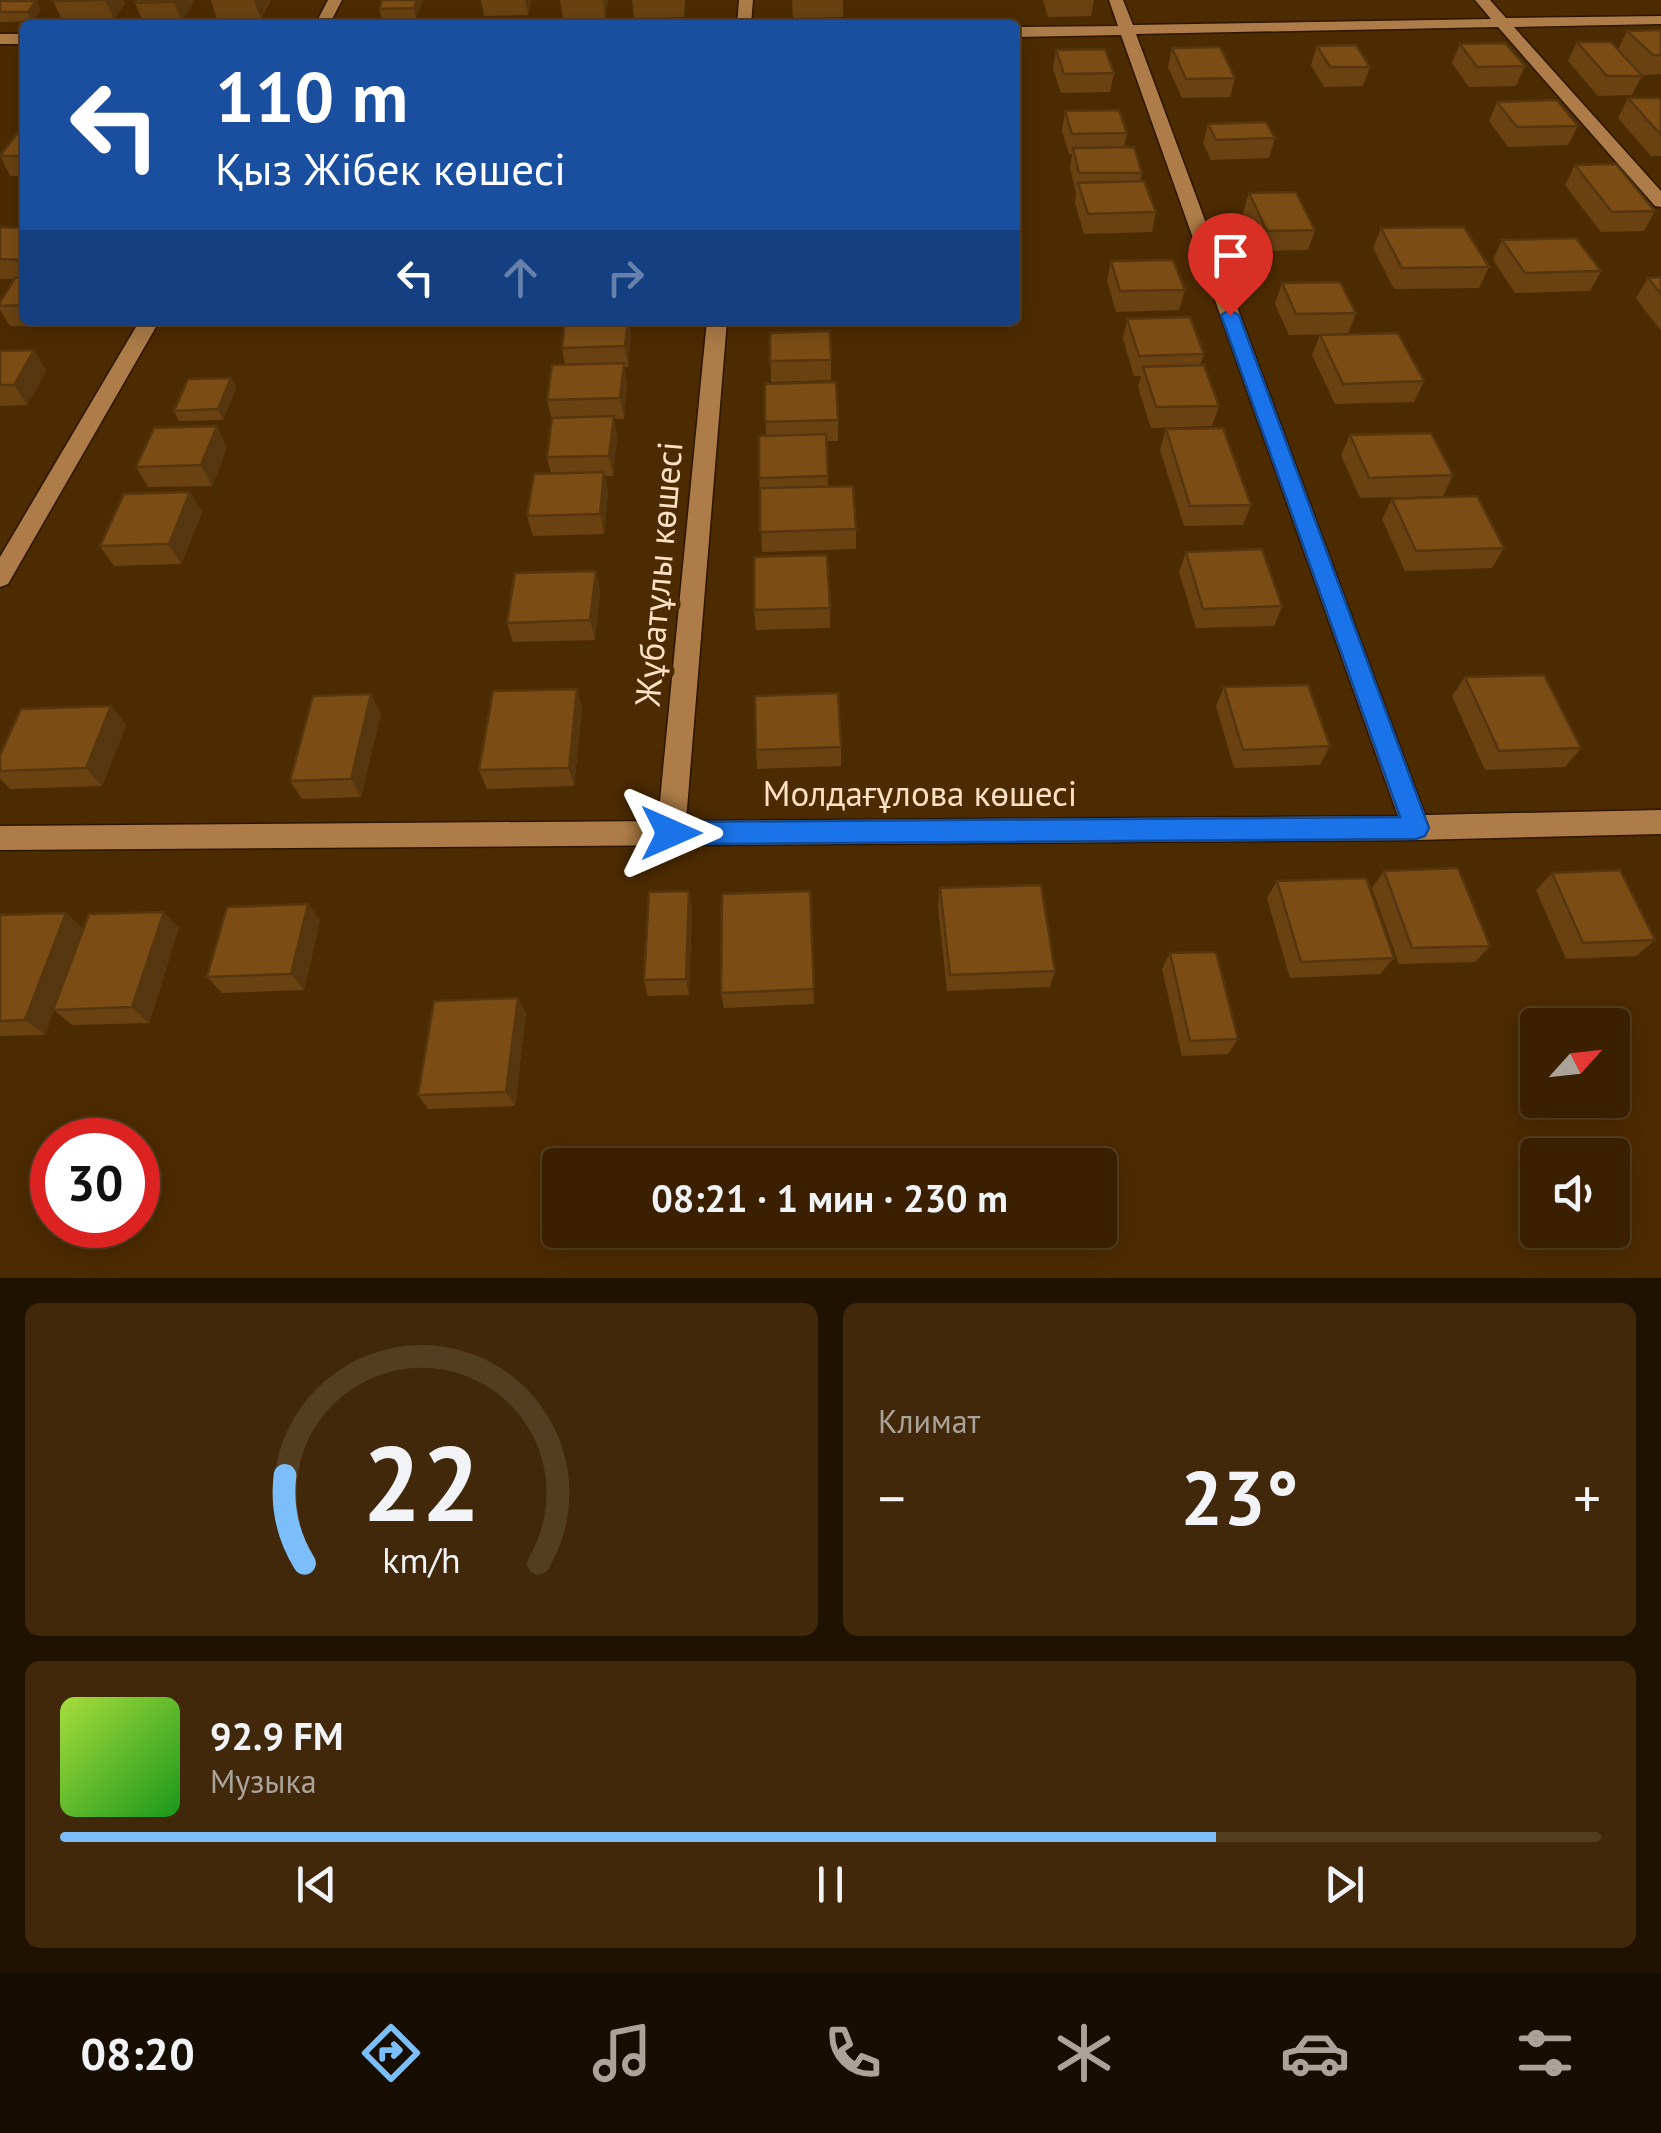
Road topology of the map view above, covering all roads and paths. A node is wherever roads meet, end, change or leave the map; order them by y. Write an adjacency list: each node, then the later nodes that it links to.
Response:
1 (1116, 0): 6 (street)
2 (1482, 0): 4 (street)
3 (1661, 20): 4 (street)
4 (1506, 23): 6 (street); 7 (street)
5 (1020, 32): 6 (street)
6 (1126, 32): 12 (street)
7 (1661, 202)
8 (147, 325): 10 (street)
9 (717, 325): 13 (street, Жұбатұлы көшесі)
10 (0, 578)
11 (1661, 822): 12 (street, Молдағұлова көшесі)
12 (1416, 828): 13 (street, Молдағұлова көшесі)
13 (671, 833): 14 (street, Молдағұлова көшесі)
14 (0, 838)

